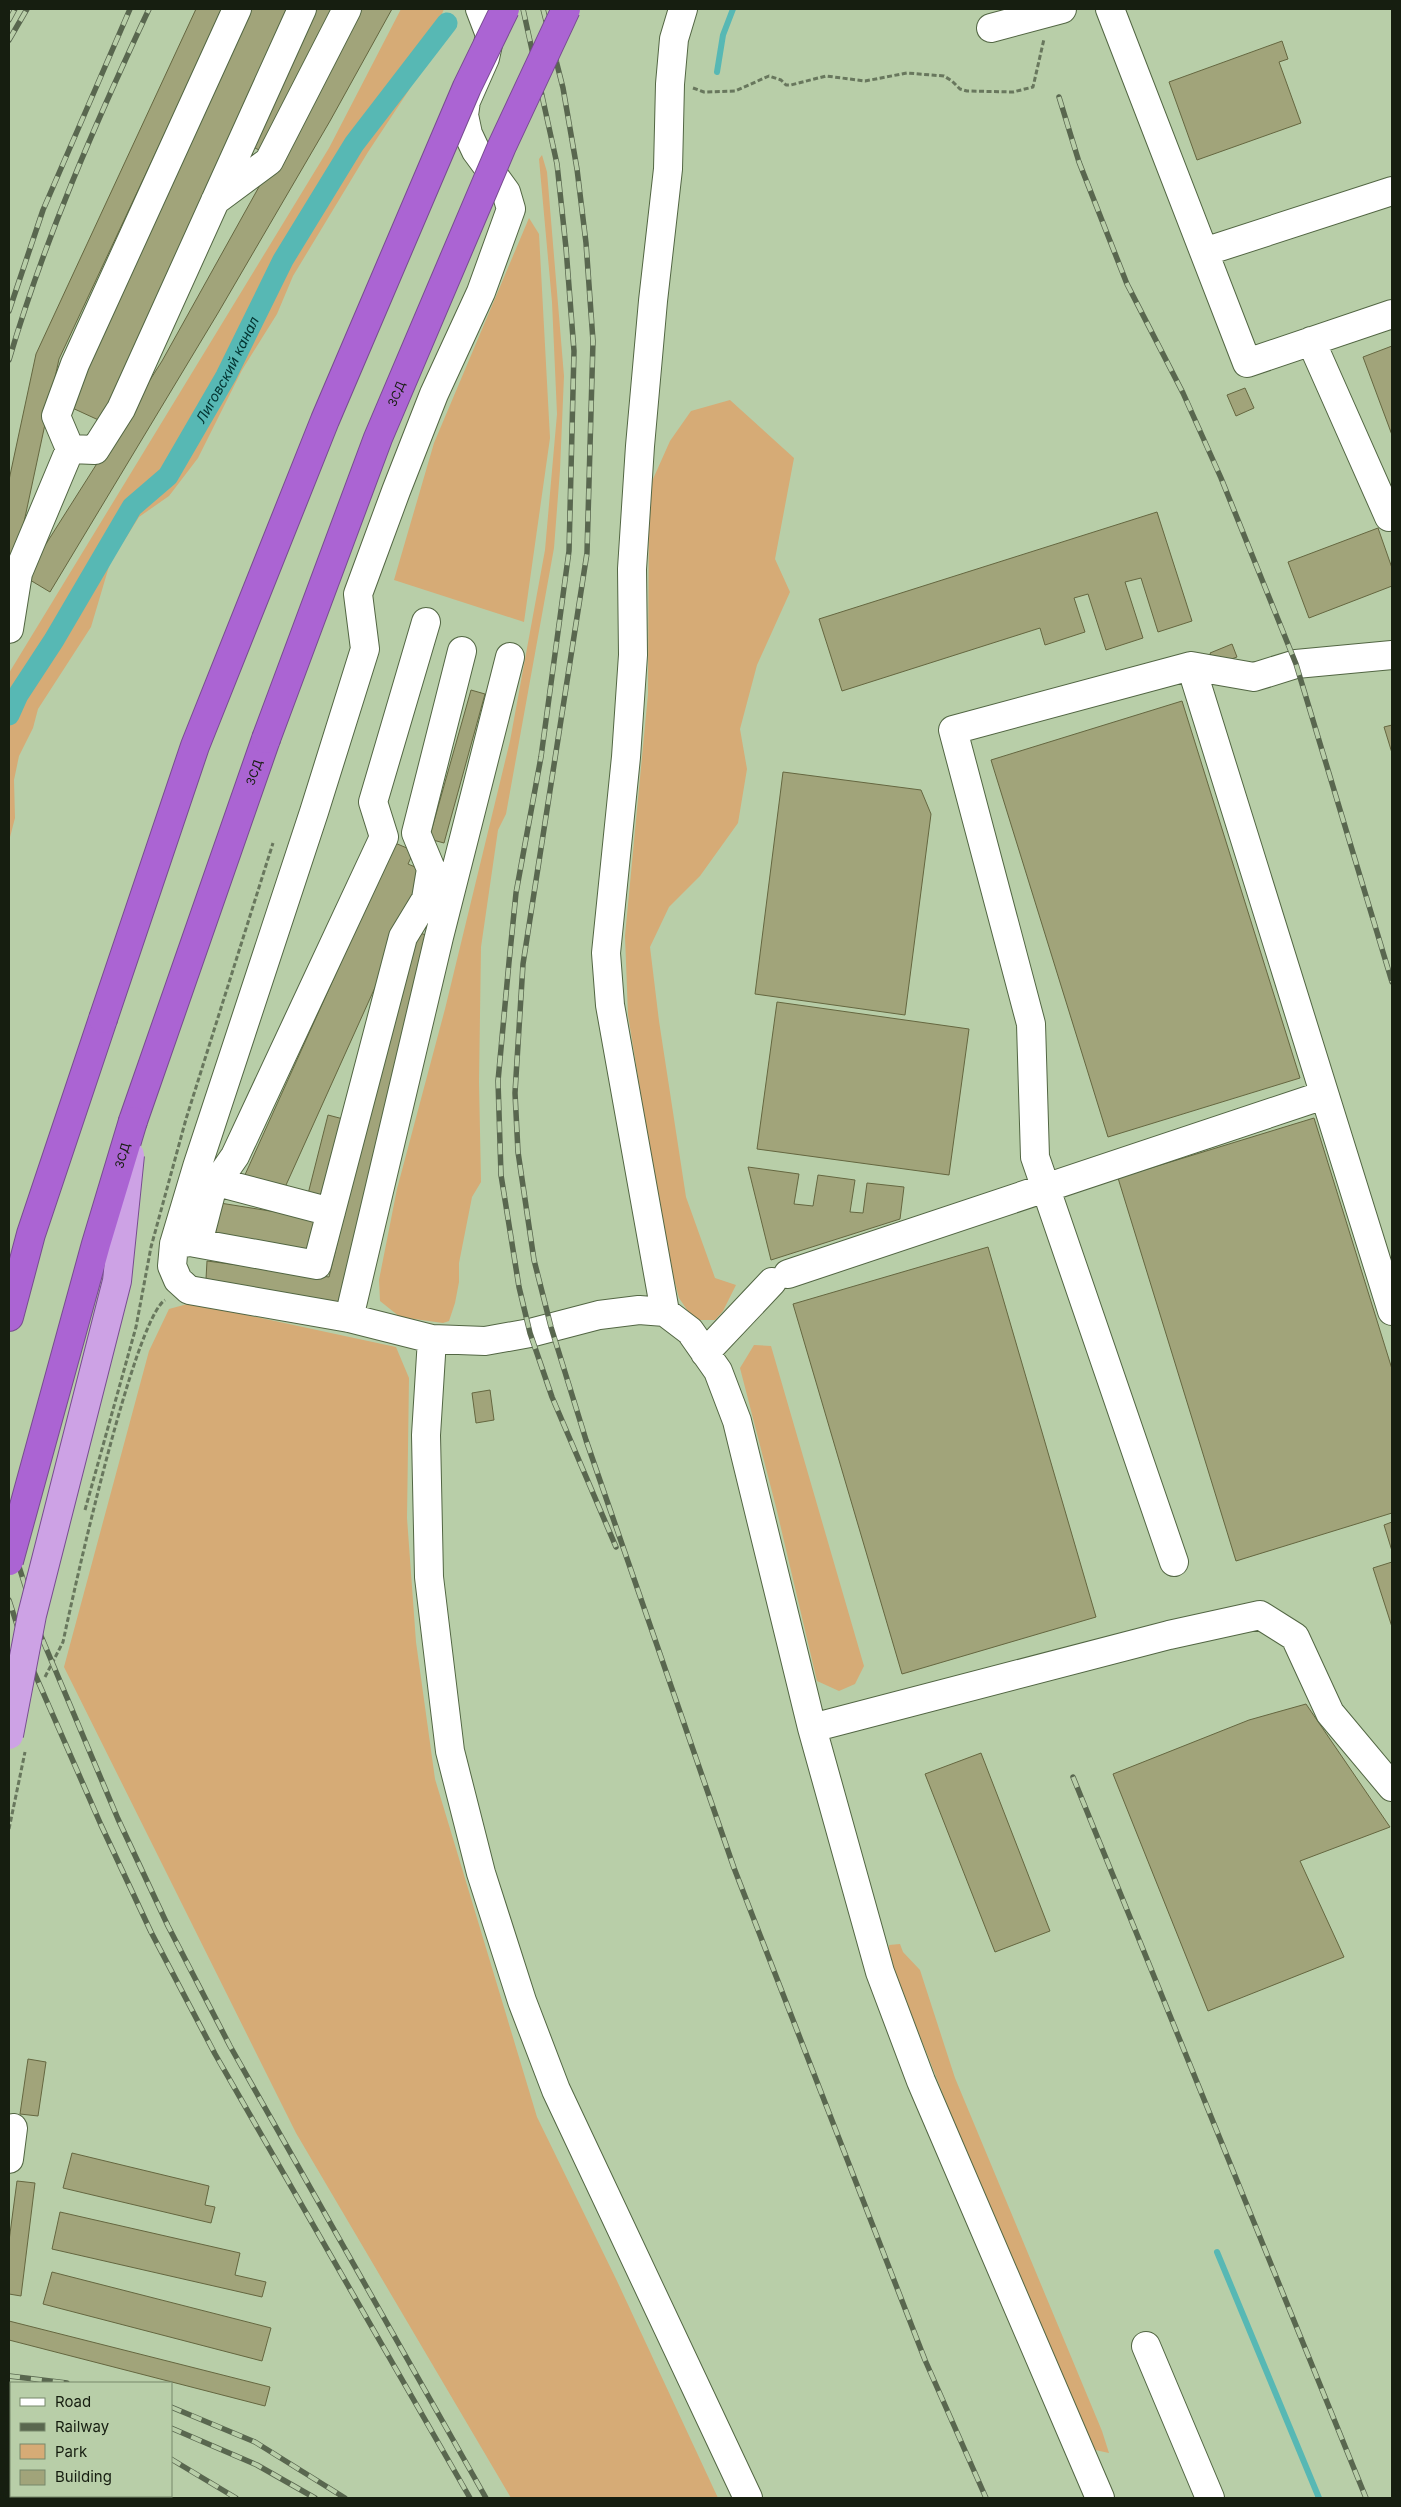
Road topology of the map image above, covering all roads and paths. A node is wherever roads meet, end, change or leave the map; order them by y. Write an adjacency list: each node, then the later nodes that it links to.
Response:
1 (237, 9): 17 (street)
2 (302, 9): 13 (street)
3 (347, 9): 13 (street)
4 (480, 9): 33 (street)
5 (505, 9): 37 (highway, bridge)
6 (566, 9): 29 (highway, ЗСД, bridge)
7 (683, 9): 11 (street)
8 (1110, 9): 14 (street)
9 (1057, 10): 10 (street); 11 (path)
10 (991, 28)
11 (670, 84): 36 (street)
12 (1392, 191): 14 (street)
13 (213, 203): 17 (street)
14 (1204, 252): 16 (street)
15 (1392, 314): 16 (street)
16 (1312, 341): 18 (street)
17 (70, 449): 20 (street)
18 (1392, 516)
19 (426, 622): 25 (street)
20 (9, 629)
21 (462, 651): 26 (street)
22 (1392, 655): 24 (street)
23 (510, 657): 38 (street)
24 (1191, 666): 28 (street); 31 (street)
25 (378, 818): 26 (street); 30 (street)
26 (416, 833): 32 (street)
27 (273, 843): 41 (path, bridge)
28 (1324, 1095): 31 (street); 35 (street)
29 (133, 1120): 42 (highway, ЗСД, bridge); 48 (main road, bridge)
30 (217, 1182): 32 (street); 33 (street)
31 (1046, 1186): 40 (street); 43 (street)
32 (331, 1212): 33 (street)
33 (186, 1243): 34 (street)
34 (189, 1290): 38 (street); 44 (path)
35 (1392, 1311)
36 (665, 1312): 39 (street); 40 (street)
37 (9, 1317)
38 (349, 1318): 39 (street)
39 (432, 1339): 54 (street)
40 (706, 1353): 47 (street)
41 (84, 1518)
42 (9, 1560)
43 (1174, 1562)
44 (62, 1642)
45 (45, 1667): 46 (path)
46 (43, 1677)
47 (812, 1728): 49 (street); 55 (street)
48 (17, 1743): 50 (path, bridge)
49 (1392, 1787)
50 (9, 1829)
51 (13, 2128): 52 (street)
52 (9, 2159)
53 (1146, 2346): 56 (street)
54 (748, 2498)
55 (1100, 2498)
56 (1210, 2498)

